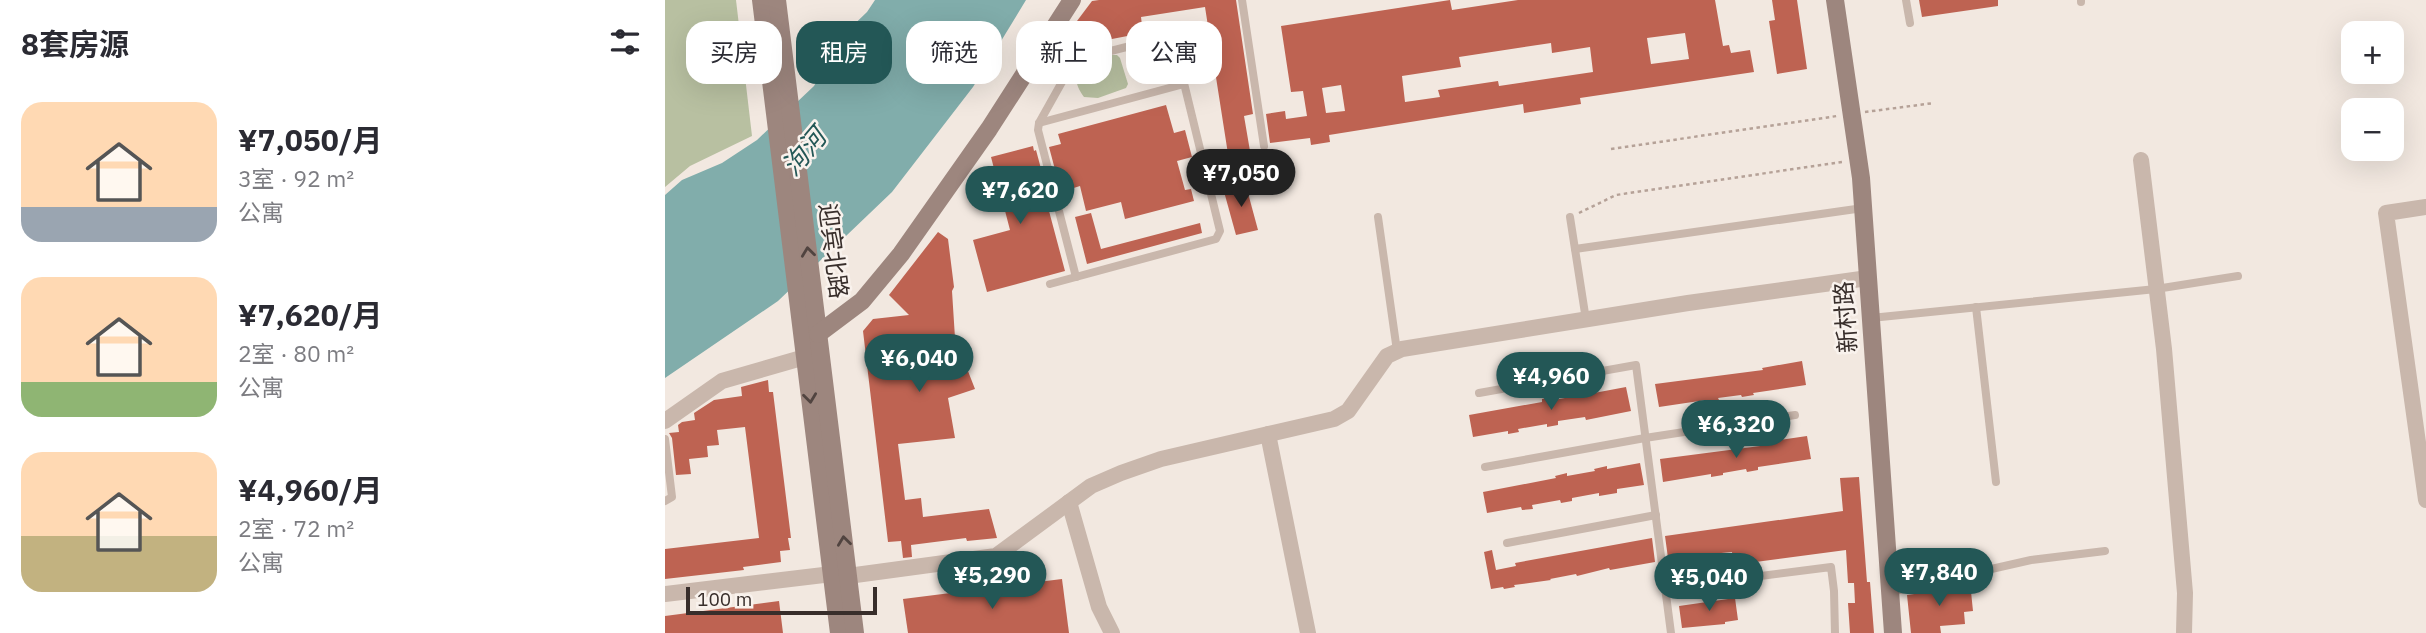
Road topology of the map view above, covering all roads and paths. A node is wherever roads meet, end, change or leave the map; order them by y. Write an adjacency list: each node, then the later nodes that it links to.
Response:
1 (761, 0): 32 (main road, 迎宾北路)
2 (777, 0): 32 (main road, 迎宾北路, one-way to 2)
3 (1072, 0): 7 (main road)
4 (1242, 0): 15 (lane)
5 (1835, 0): 13 (main road, 新村路)
6 (1906, 0): 8 (lane)
7 (1059, 21)
8 (1910, 23)
9 (1018, 84): 32 (main road)
10 (1061, 84): 14 (lane)
11 (1184, 84): 14 (lane); 25 (lane)
12 (1934, 103): 13 (path)
13 (1852, 114): 16 (path); 17 (main road, 新村路)
14 (1039, 123): 25 (lane)
15 (1264, 146)
16 (1611, 149)
17 (1859, 160): 20 (main road, 新村路); 22 (path)
18 (2141, 160): 28 (street)
19 (2426, 207): 43 (street)
20 (1864, 208): 23 (lane); 26 (main road, 新村路)
21 (1378, 217): 33 (lane)
22 (1570, 217): 23 (lane)
23 (1575, 250): 31 (lane)
24 (2238, 276): 28 (lane)
25 (1076, 277): 27 (lane)
26 (1868, 278): 30 (main road, 新村路); 31 (street)
27 (1050, 284)
28 (2156, 289): 29 (lane); 60 (street)
29 (1976, 307): 30 (lane); 42 (lane)
30 (1871, 318): 51 (main road, 新村路)
31 (1586, 320): 33 (street)
32 (812, 328): 34 (main road, 迎宾北路); 49 (main road, 迎宾北路, one-way to 32)
33 (1397, 351): 38 (street)
34 (805, 357): 37 (street); 49 (main road, 迎宾北路, one-way to 49)
35 (1479, 393): 39 (lane)
36 (1795, 415): 39 (lane)
37 (665, 421)
38 (1268, 434): 45 (street); 56 (street)
39 (1645, 438): 41 (lane); 46 (lane)
40 (665, 439): 44 (lane)
41 (1485, 467)
42 (1996, 482)
43 (2426, 500)
44 (665, 501)
45 (1069, 502): 49 (street); 55 (street)
46 (1656, 515): 47 (lane); 57 (lane)
47 (1507, 543)
48 (2105, 551): 51 (lane)
49 (840, 575): 52 (street); 53 (main road, 迎宾北路); 54 (main road, 迎宾北路)
50 (1745, 578): 58 (lane)
51 (1890, 592): 59 (main road, 新村路)
52 (665, 594)
53 (839, 633)
54 (855, 633)
55 (1112, 633)
56 (1308, 633)
57 (1671, 633)
58 (1835, 633)
59 (1893, 633)
60 (2184, 633)

